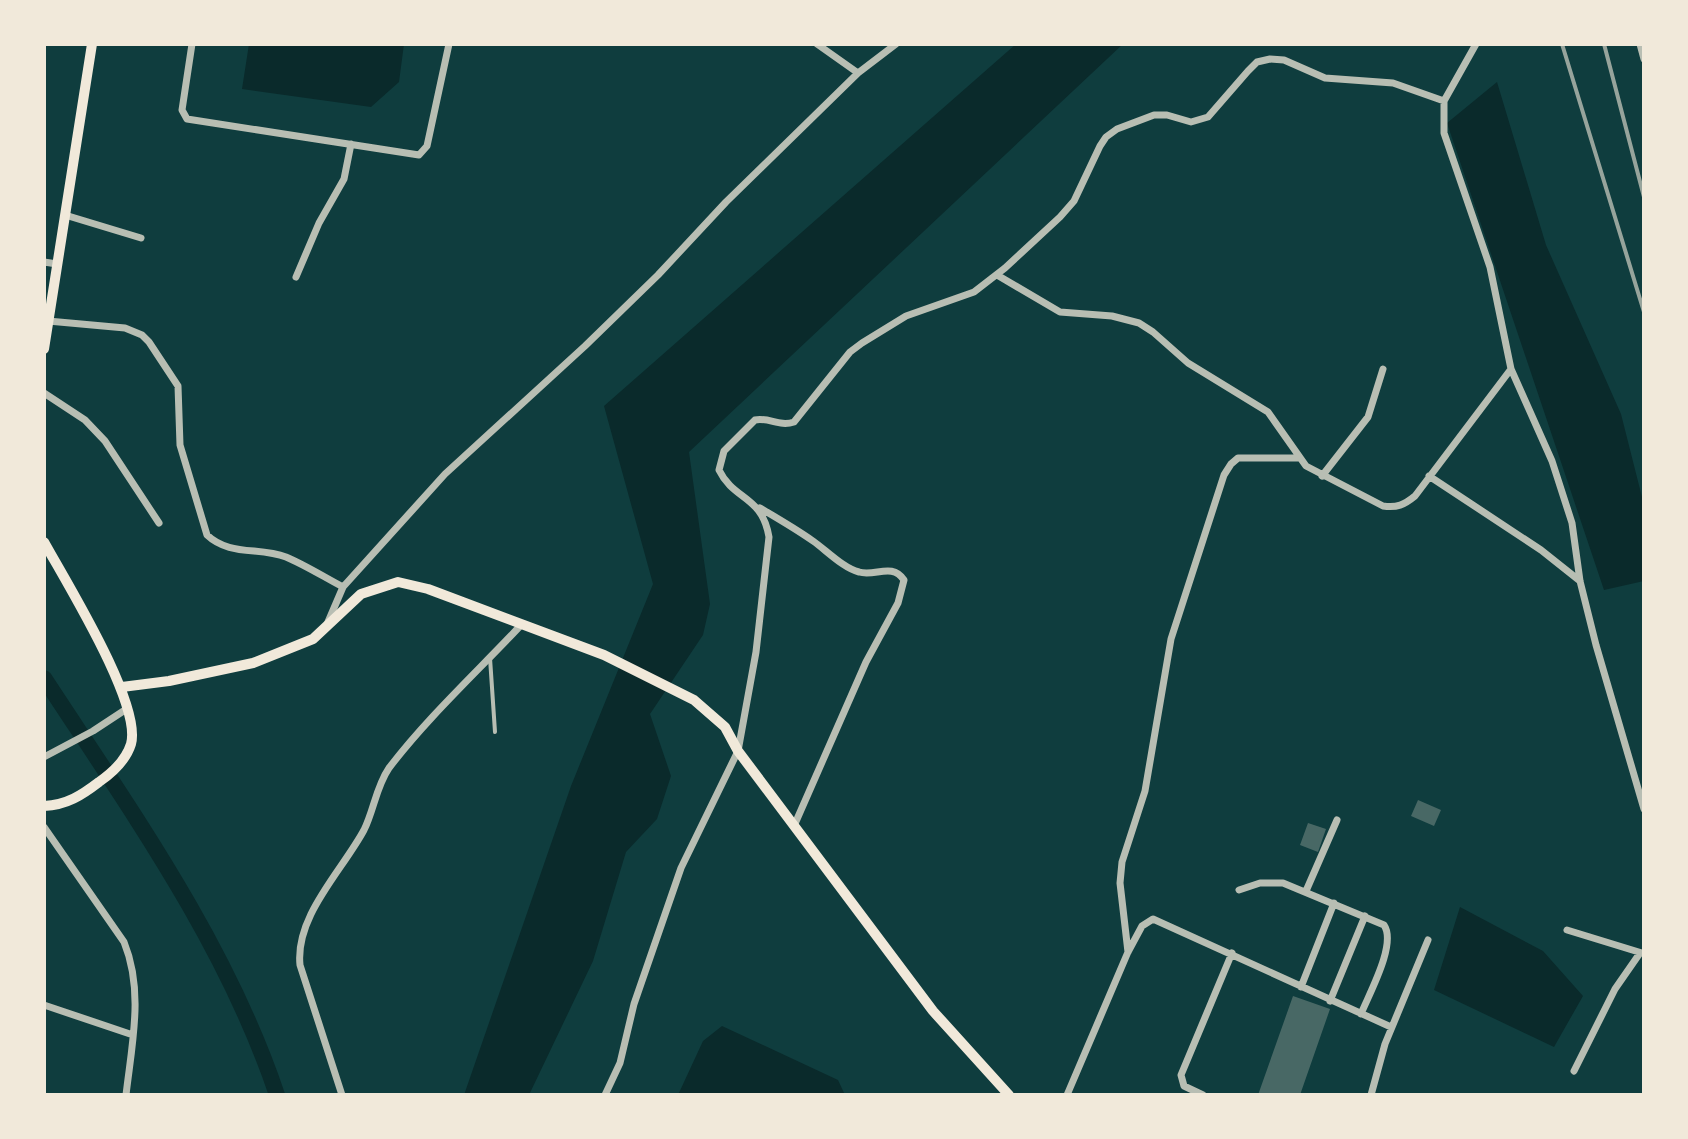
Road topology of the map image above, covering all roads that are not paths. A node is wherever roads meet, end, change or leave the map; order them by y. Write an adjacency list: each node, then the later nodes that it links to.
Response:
1 (92, 44): 12 (main road)
2 (192, 44): 11 (street)
3 (449, 44): 11 (street)
4 (817, 44): 9 (street)
5 (896, 44): 9 (street)
6 (1476, 44): 10 (street)
7 (1640, 44): 8 (street)
8 (1644, 59)
9 (858, 73): 30 (street)
10 (1444, 101): 16 (street); 21 (street)
11 (351, 144): 17 (street)
12 (65, 215): 13 (street); 15 (main road)
13 (141, 238)
14 (44, 262): 15 (street)
15 (57, 264): 18 (main road)
16 (997, 275): 23 (street); 26 (street)
17 (296, 277)
18 (48, 321): 19 (main road); 30 (street)
19 (44, 349)
20 (1383, 369): 24 (street)
21 (1511, 369): 25 (street); 29 (street)
22 (44, 393): 27 (street)
23 (1298, 458): 24 (street); 50 (street)
24 (1322, 476): 25 (street)
25 (1429, 476): 29 (street)
26 (757, 506): 37 (street); 42 (street)
27 (159, 523)
28 (44, 542): 34 (main road)
29 (1580, 581): 40 (street)
30 (343, 587): 32 (street)
31 (522, 624): 32 (main road); 33 (street); 37 (main road)
32 (325, 628): 34 (main road)
33 (490, 658): 36 (lane); 61 (street)
34 (122, 687): 35 (main road)
35 (128, 708): 38 (street); 39 (main road)
36 (495, 732)
37 (738, 751): 42 (main road); 62 (street)
38 (45, 756)
39 (44, 806)
40 (1644, 809)
41 (1337, 820): 45 (street)
42 (794, 826): 63 (main road)
43 (44, 827): 58 (street)
44 (1239, 890): 45 (street)
45 (1306, 891): 46 (street)
46 (1334, 903): 47 (street); 53 (street)
47 (1365, 916): 54 (street); 56 (street)
48 (1567, 930): 52 (street)
49 (1428, 940): 57 (street)
50 (1128, 952): 51 (street); 64 (street)
51 (1232, 953): 53 (street); 65 (street)
52 (1642, 953): 59 (street)
53 (1301, 987): 54 (street)
54 (1330, 1001): 56 (street)
55 (44, 1005): 58 (street)
56 (1361, 1014): 57 (street)
57 (1391, 1027): 66 (street)
58 (133, 1035): 60 (street)
59 (1574, 1071)
60 (126, 1095)
61 (342, 1095)
62 (605, 1095)
63 (1009, 1095)
64 (1067, 1095)
65 (1203, 1095)
66 (1371, 1095)

